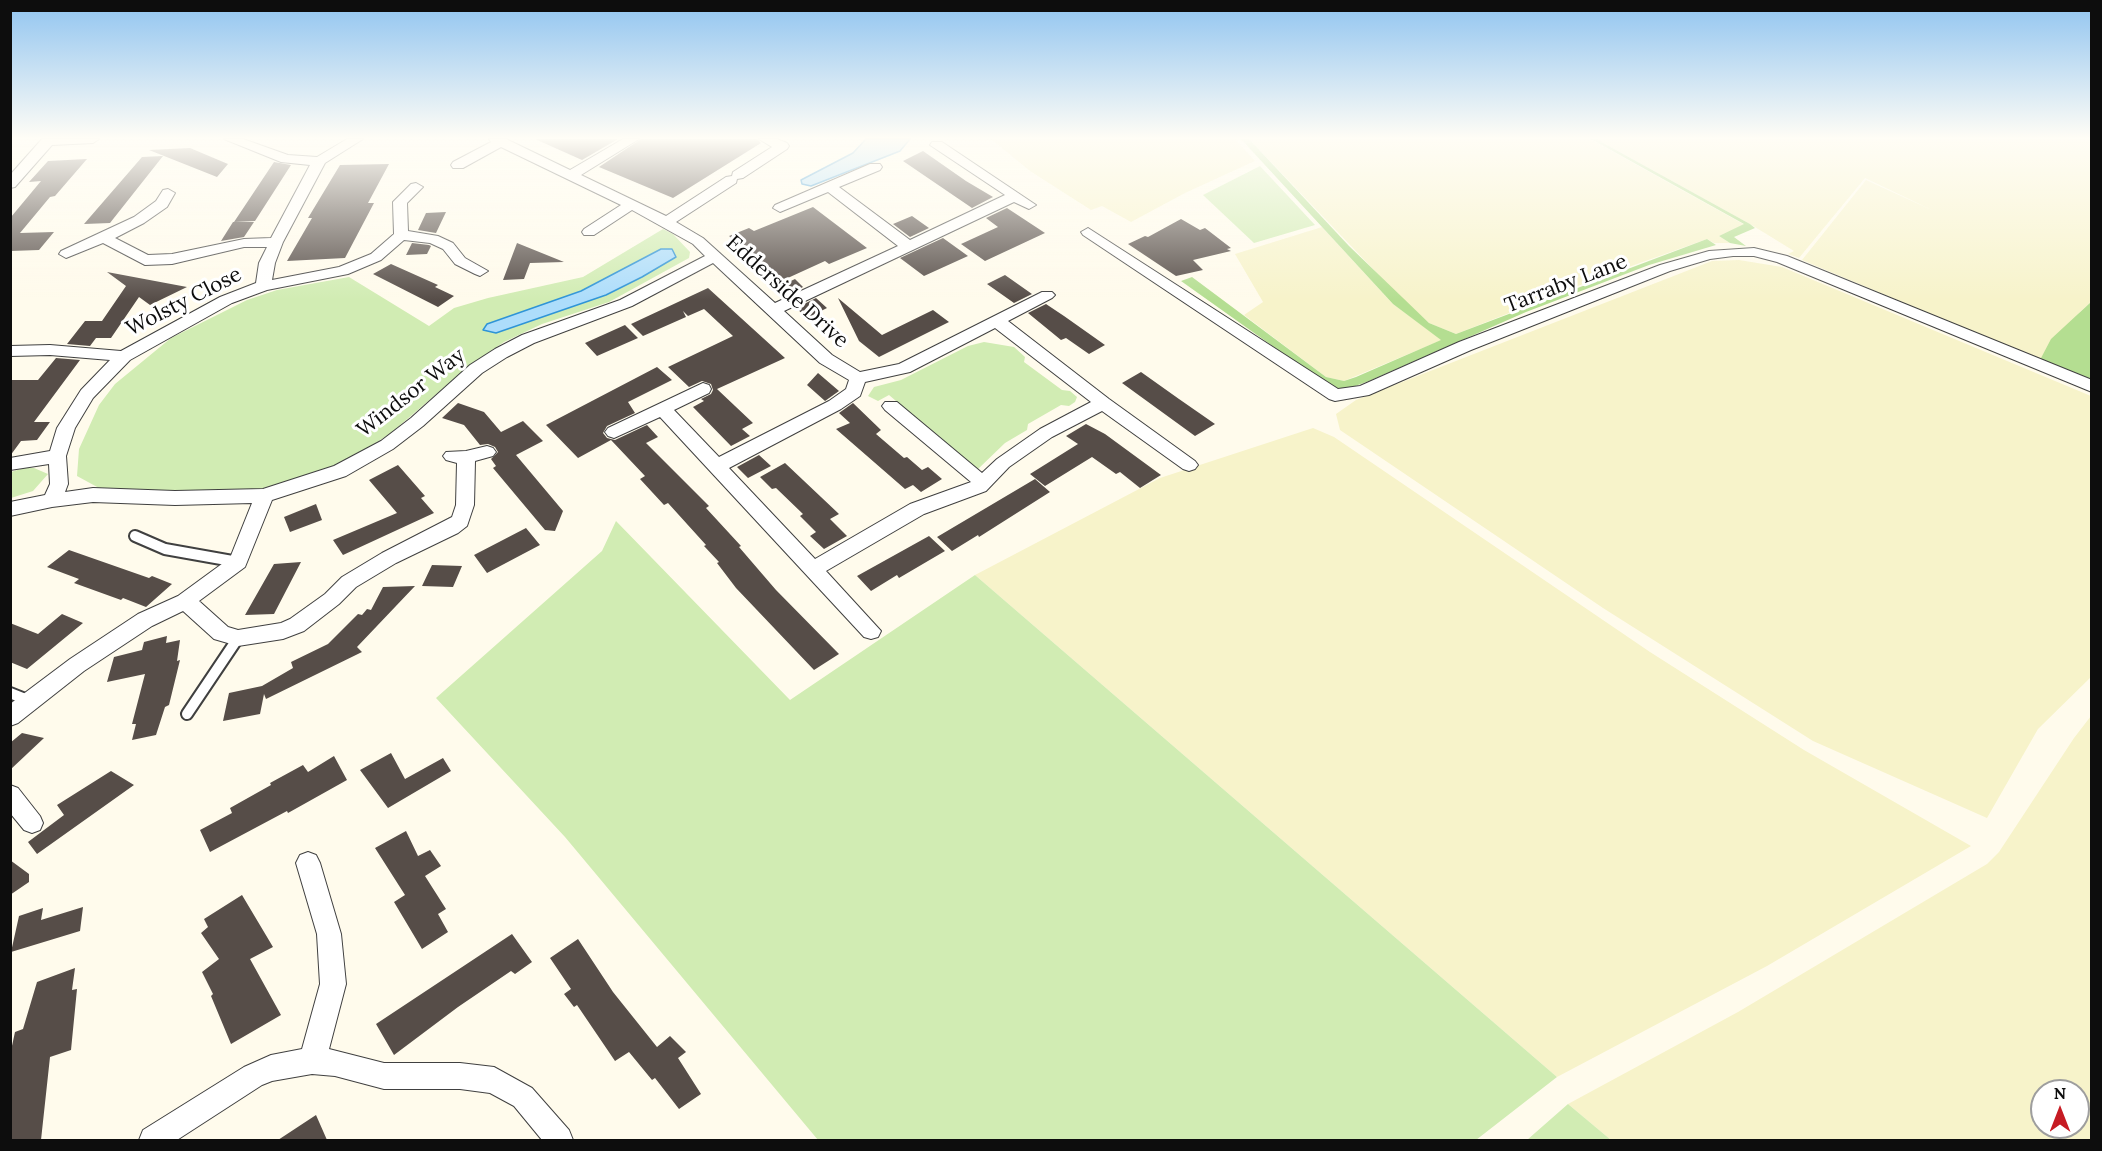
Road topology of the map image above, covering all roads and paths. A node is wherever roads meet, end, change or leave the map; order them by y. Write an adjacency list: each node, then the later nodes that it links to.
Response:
1 (168, 193): 17 (street)
2 (302, 193): 18 (street)
3 (410, 193): 16 (street)
4 (608, 193): 10 (street, Edderside Drive)
5 (711, 193): 13 (street)
6 (816, 193): 12 (street)
7 (838, 193): 19 (street)
8 (1010, 193): 9 (street)
9 (1015, 196): 11 (street); 19 (street)
10 (632, 204): 13 (street, Edderside Drive); 14 (street)
11 (1029, 205)
12 (780, 208)
13 (666, 222): 21 (street, Edderside Drive)
14 (589, 232)
15 (1088, 232): 30 (street, Tarraby Lane)
16 (401, 235): 22 (street); 23 (street, Wolsty Close)
17 (104, 238): 18 (street); 20 (street)
18 (276, 242): 23 (street)
19 (908, 246): 25 (street)
20 (66, 254)
21 (716, 256): 25 (street, Edderside Drive); 42 (street, Windsor Way)
22 (480, 271)
23 (263, 286): 28 (street, Wolsty Close)
24 (1047, 295): 26 (street)
25 (772, 311): 29 (street, Edderside Drive)
26 (997, 321): 29 (street); 32 (street)
27 (10, 351): 28 (street)
28 (124, 356): 37 (street, Wolsty Close)
29 (858, 378): 40 (street)
30 (2091, 387)
31 (703, 389): 34 (street)
32 (1103, 403): 39 (street); 41 (street)
33 (891, 406): 41 (street)
34 (663, 409): 35 (street); 40 (street)
35 (614, 432)
36 (487, 452): 50 (street)
37 (57, 456): 38 (street); 43 (street, Wolsty Close)
38 (10, 464)
39 (1189, 465)
40 (717, 466): 47 (street)
41 (983, 483): 47 (street)
42 (264, 496): 43 (street, Windsor Way); 46 (street)
43 (52, 500): 44 (street, Windsor Way)
44 (10, 509)
45 (135, 536): 46 (lane)
46 (238, 562): 48 (street)
47 (813, 569): 49 (street)
48 (185, 601): 50 (street); 52 (street)
49 (872, 631)
50 (238, 638): 53 (lane)
51 (10, 693): 52 (lane)
52 (30, 701): 54 (street)
53 (187, 714)
54 (10, 717)
55 (10, 795): 56 (street)
56 (32, 823)
57 (308, 863): 58 (street)
58 (312, 1061): 59 (street); 60 (street)
59 (153, 1140)
60 (559, 1140)

